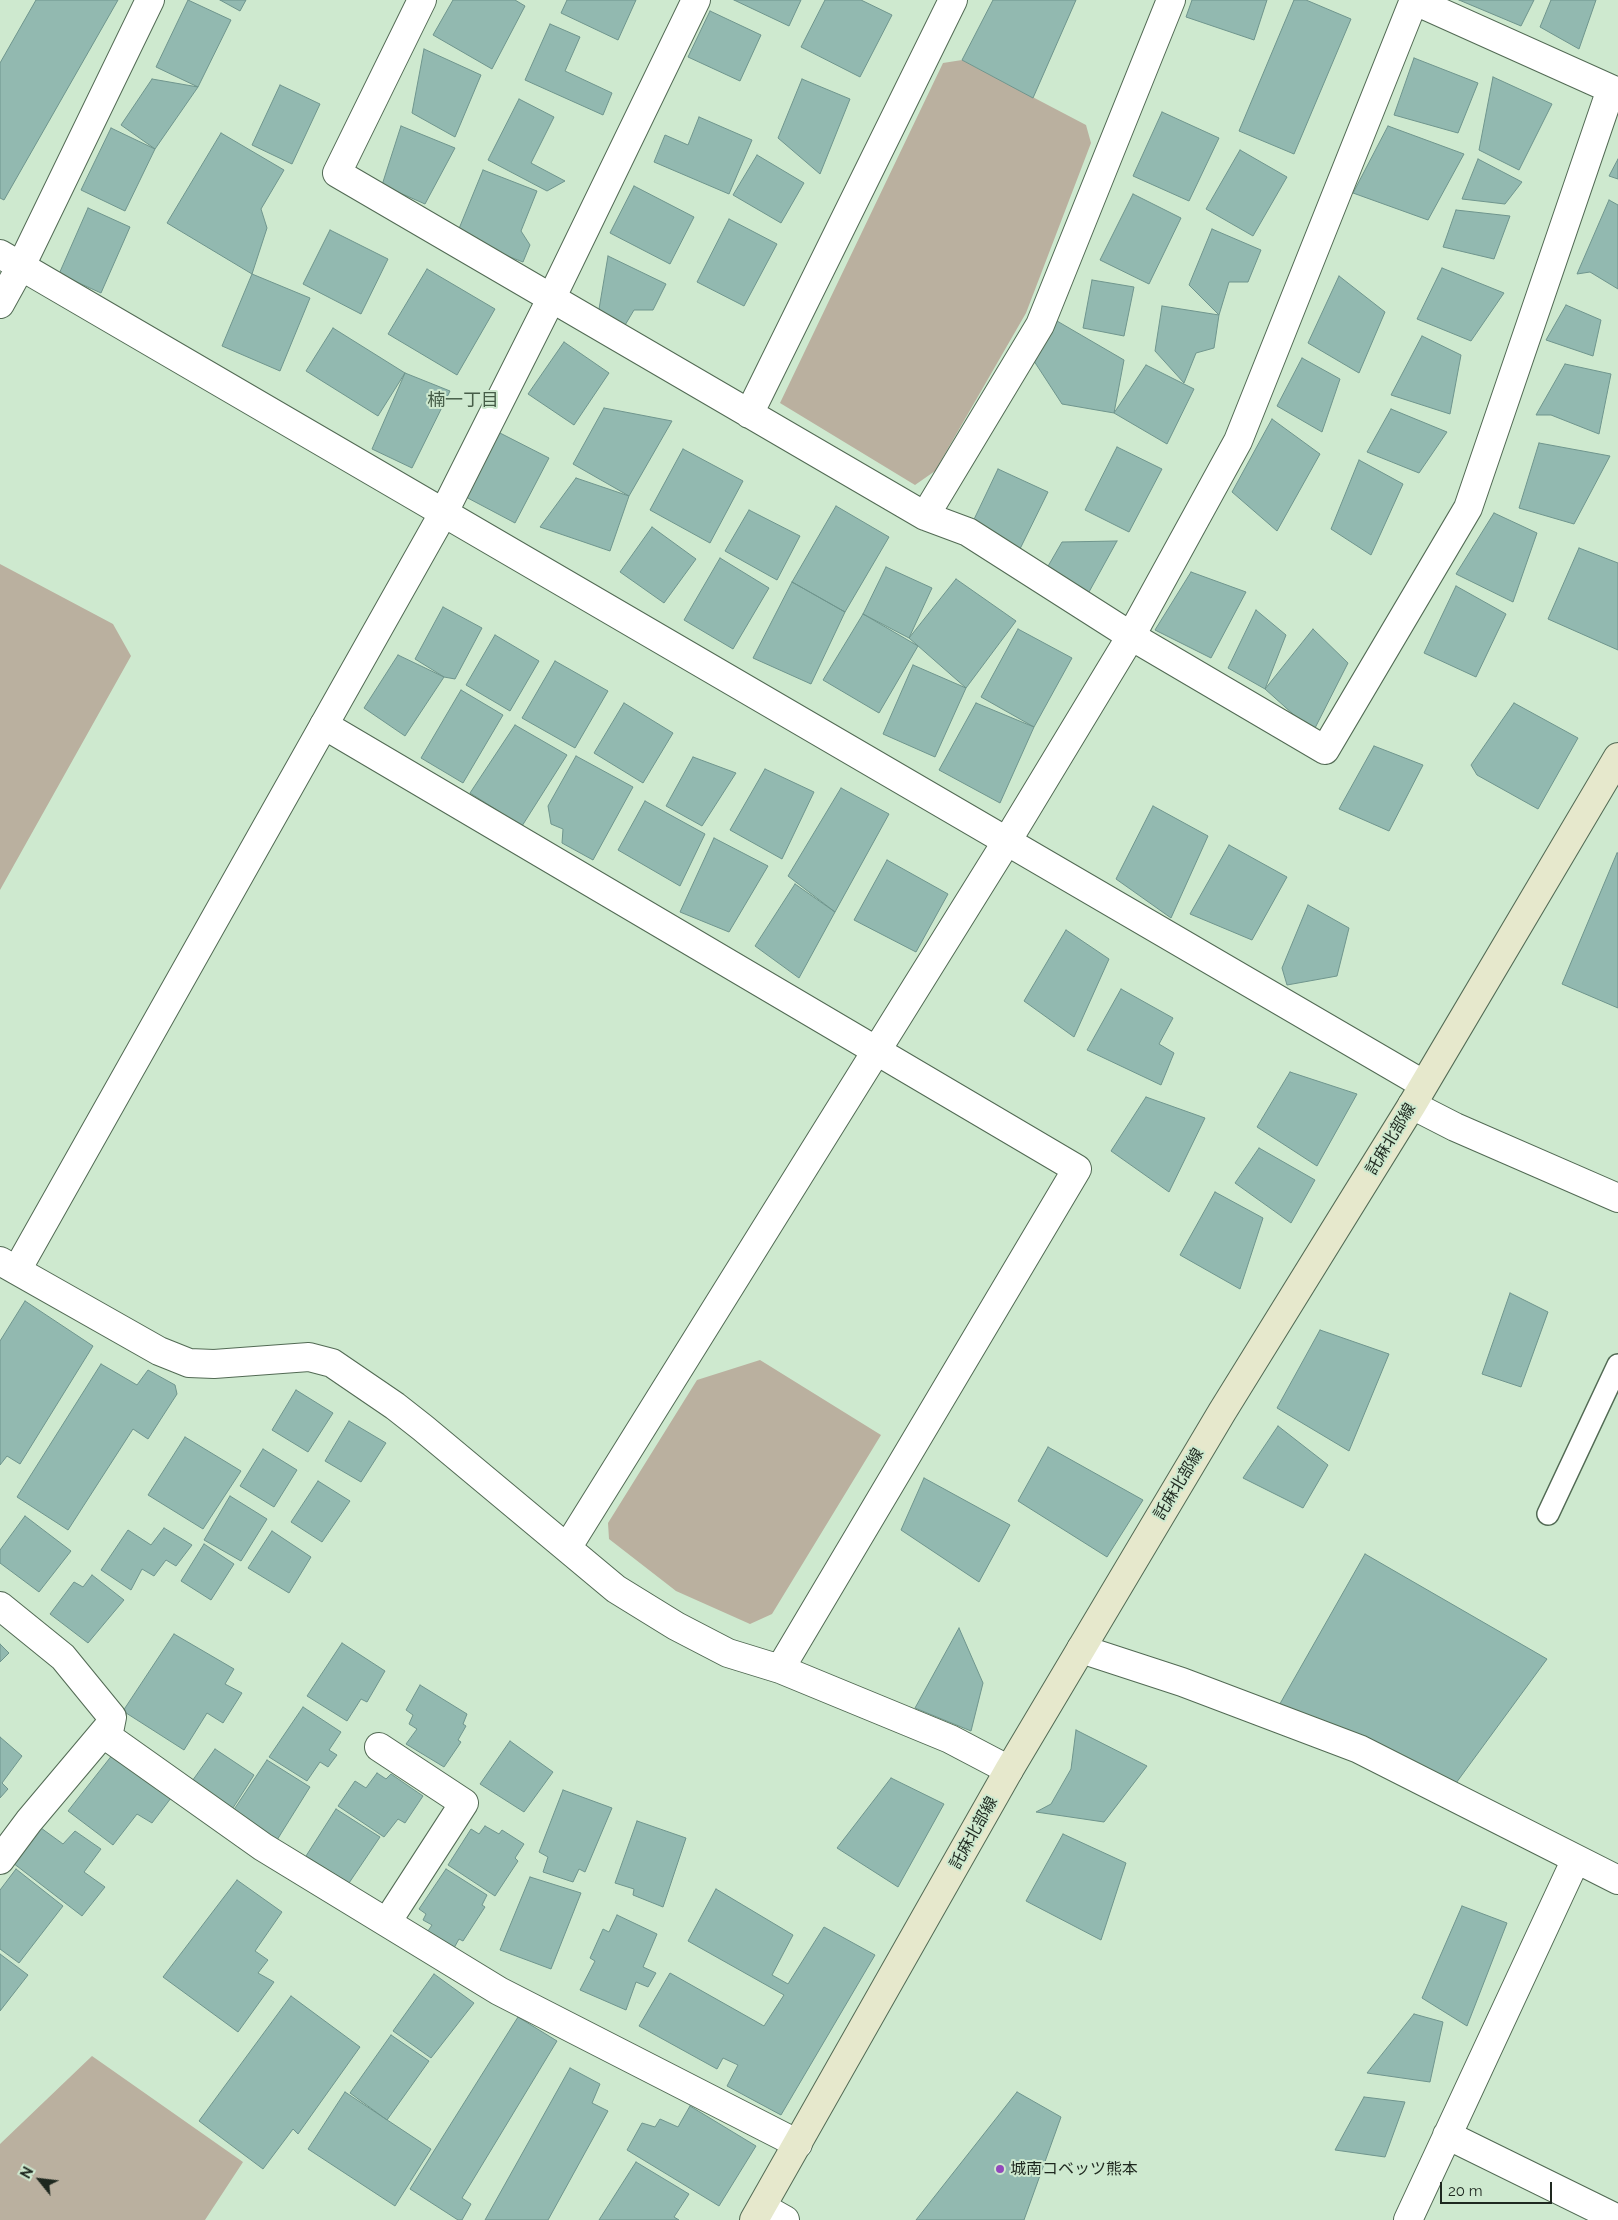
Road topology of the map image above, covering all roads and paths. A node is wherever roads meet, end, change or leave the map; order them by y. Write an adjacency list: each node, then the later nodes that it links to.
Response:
1 (150, 0): 7 (street)
2 (422, 0): 8 (street)
3 (696, 0): 8 (street)
4 (953, 0): 10 (street)
5 (1171, 0): 12 (street)
6 (1414, 0): 13 (street); 13 (street)
7 (10, 260): 9 (street); 11 (street)
8 (551, 299): 10 (street); 11 (street)
9 (0, 304)
10 (749, 414): 12 (street)
11 (444, 512): 14 (street); 16 (street)
12 (925, 516): 13 (street)
13 (1131, 636): 16 (street)
14 (324, 725): 17 (street); 20 (street)
15 (1618, 757): 18 (main road, 託麻北部線)
16 (1007, 841): 17 (street); 18 (street)
17 (876, 1049): 23 (street); 26 (street)
18 (1417, 1095): 19 (street); 25 (main road, 託麻北部線)
19 (1618, 1198)
20 (8, 1266): 23 (street)
21 (1618, 1365): 22 (lane)
22 (1548, 1514)
23 (567, 1548): 26 (street)
24 (0, 1606): 27 (street)
25 (1081, 1649): 29 (main road, 託麻北部線); 30 (street)
26 (780, 1669): 29 (street)
27 (109, 1726): 31 (street); 33 (street)
28 (379, 1747): 33 (street)
29 (1009, 1770): 35 (main road, 託麻北部線)
30 (1576, 1859): 32 (street); 34 (street)
31 (0, 1860)
32 (1618, 1880)
33 (387, 1922): 35 (street)
34 (1447, 2135): 37 (street); 38 (street)
35 (798, 2144): 36 (main road, 託麻北部線)
36 (767, 2216)
37 (1618, 2218)
38 (1408, 2220)

